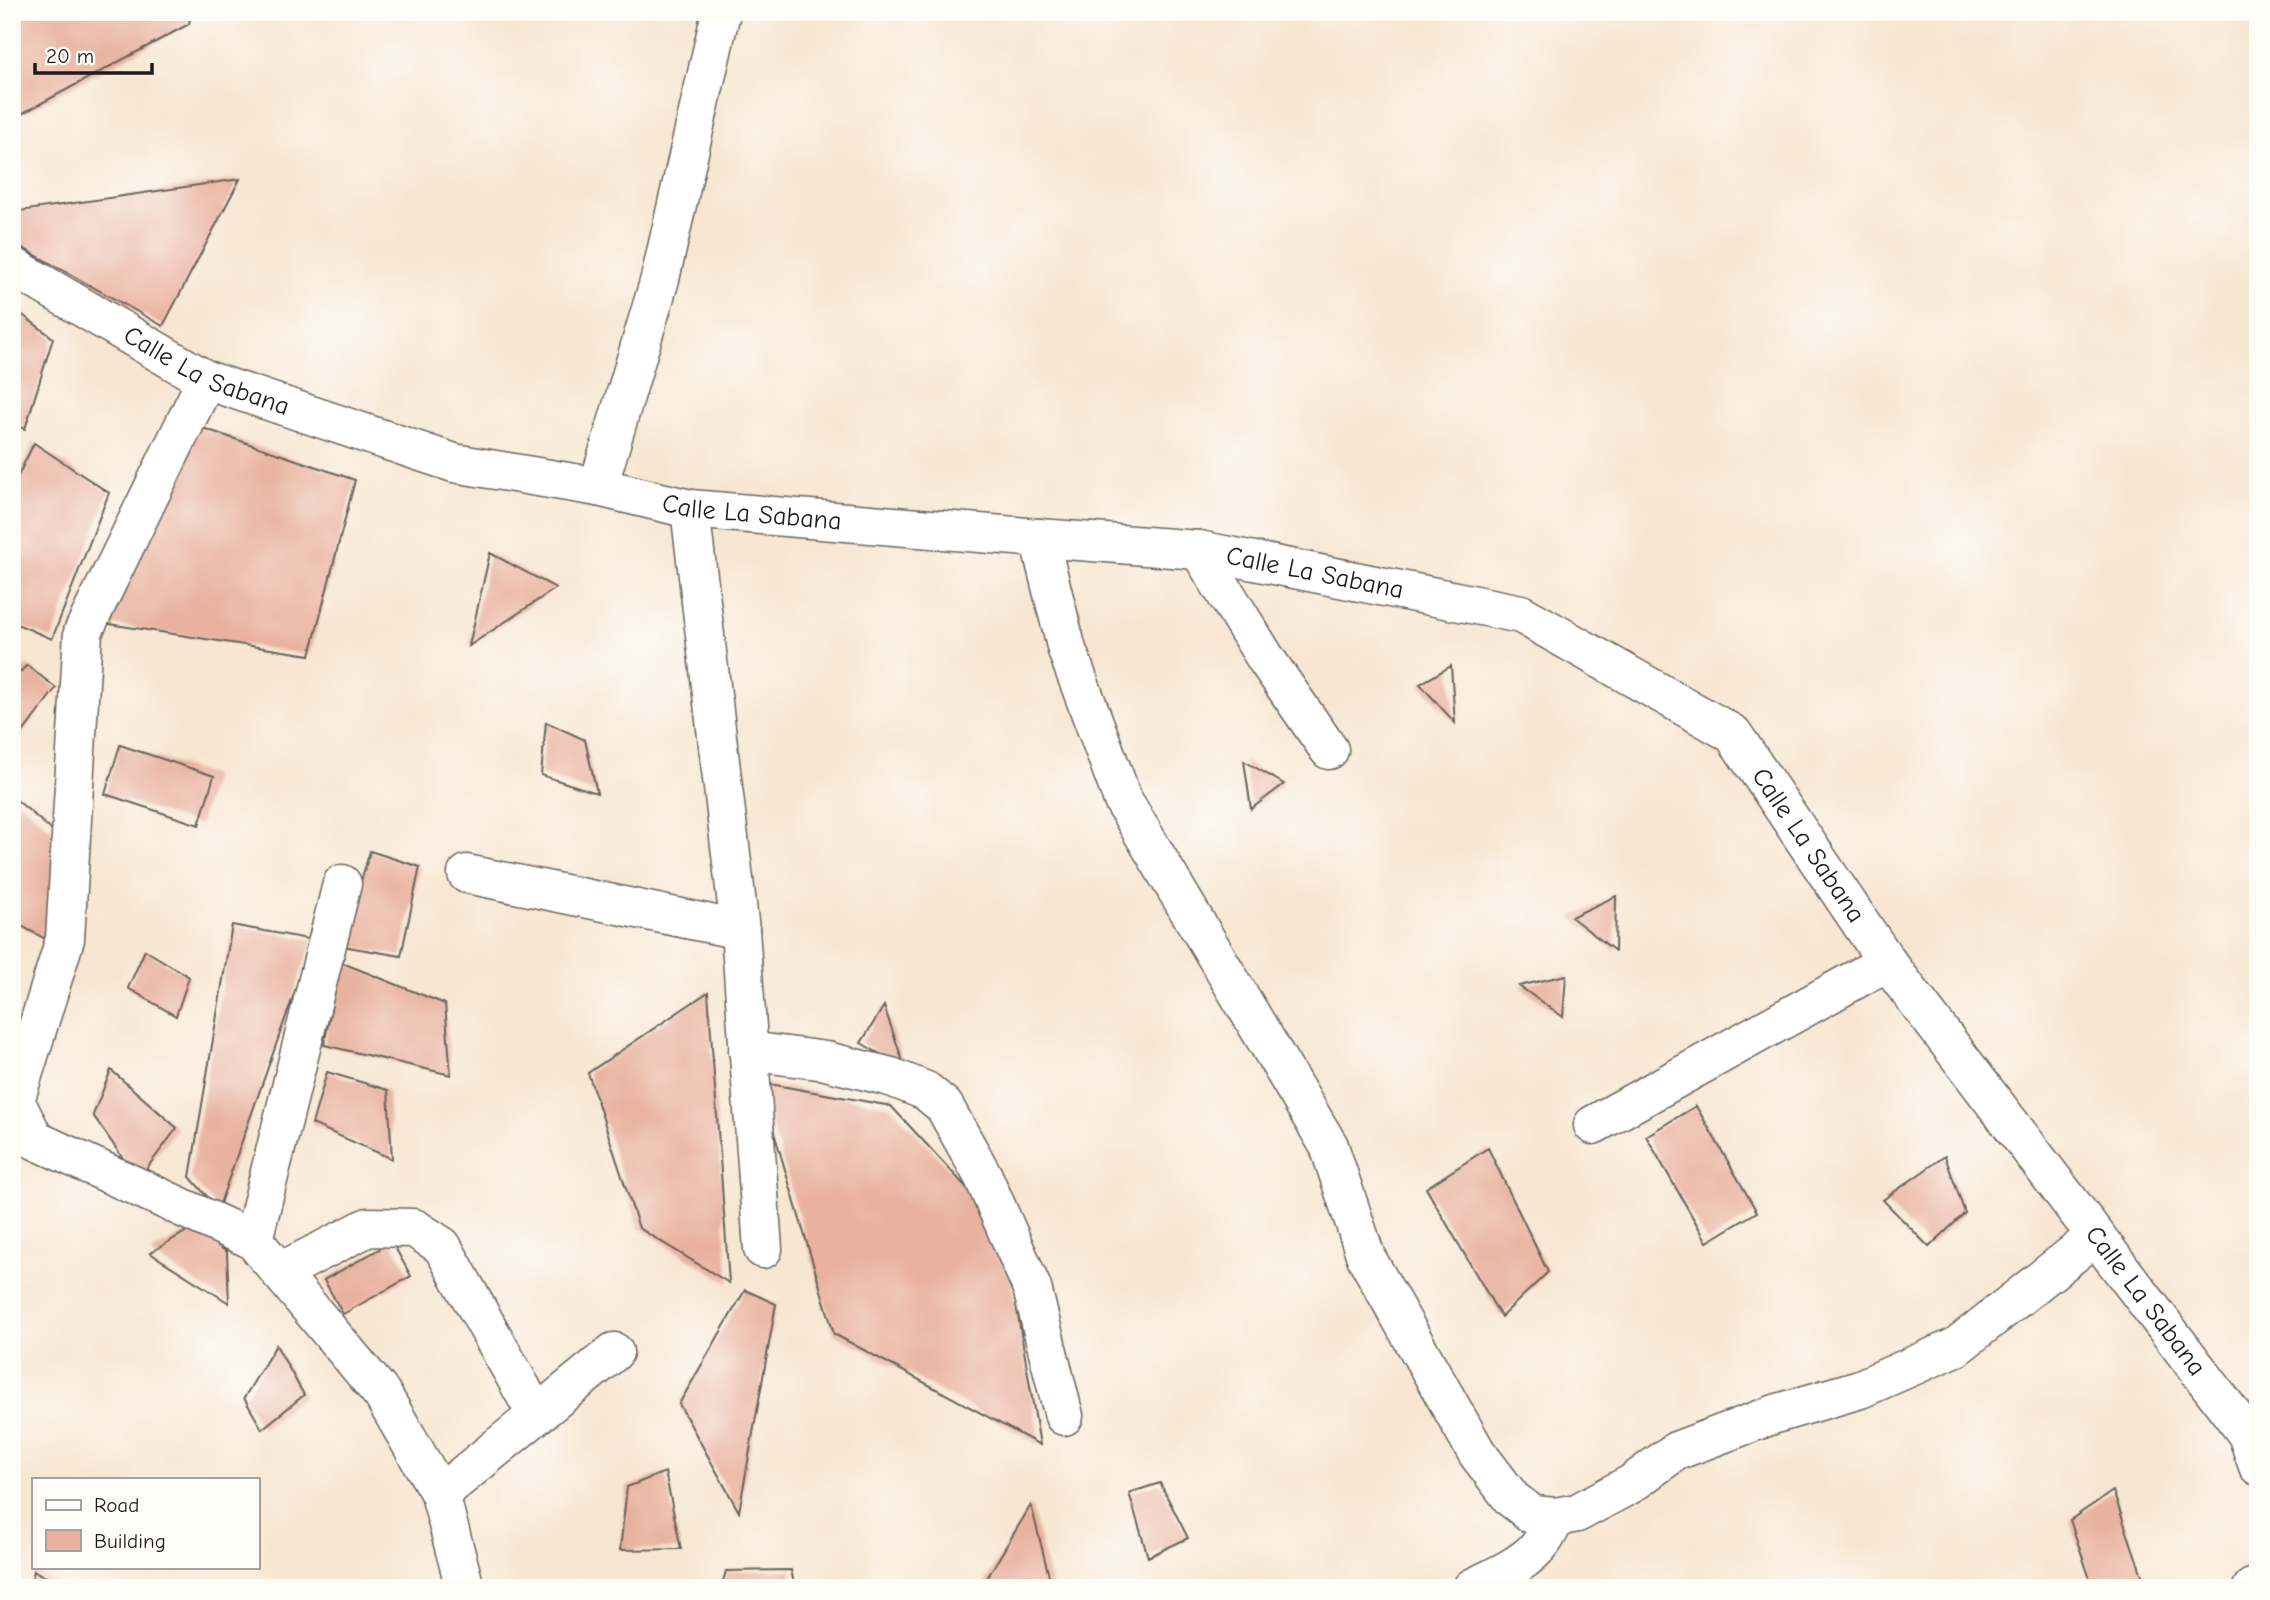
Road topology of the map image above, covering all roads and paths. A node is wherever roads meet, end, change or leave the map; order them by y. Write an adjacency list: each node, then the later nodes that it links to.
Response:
1 (721, 12): 4 (street)
2 (12, 266): 3 (street, Calle La Sabana)
3 (206, 380): 4 (street, Calle La Sabana); 16 (street)
4 (598, 487): 5 (street, Calle La Sabana)
5 (690, 509): 6 (street, Calle La Sabana); 11 (street)
6 (1039, 538): 7 (street, Calle La Sabana); 24 (street)
7 (1199, 550): 8 (street); 12 (street, Calle La Sabana)
8 (1329, 750)
9 (467, 874): 11 (street)
10 (342, 884): 16 (street)
11 (740, 930): 13 (street)
12 (1887, 962): 14 (street); 15 (street, Calle La Sabana)
13 (748, 1051): 17 (street); 21 (street)
14 (1593, 1125)
15 (2096, 1236): 22 (street, Calle La Sabana); 24 (street)
16 (253, 1240): 18 (street)
17 (763, 1249)
18 (280, 1272): 20 (street); 23 (street)
19 (614, 1352): 20 (street)
20 (536, 1414): 23 (street)
21 (1064, 1416)
22 (2258, 1466)
23 (440, 1494): 26 (street)
24 (1556, 1517): 27 (street)
25 (2258, 1586): 28 (street)
26 (465, 1588)
27 (1472, 1588)
28 (2252, 1588)

